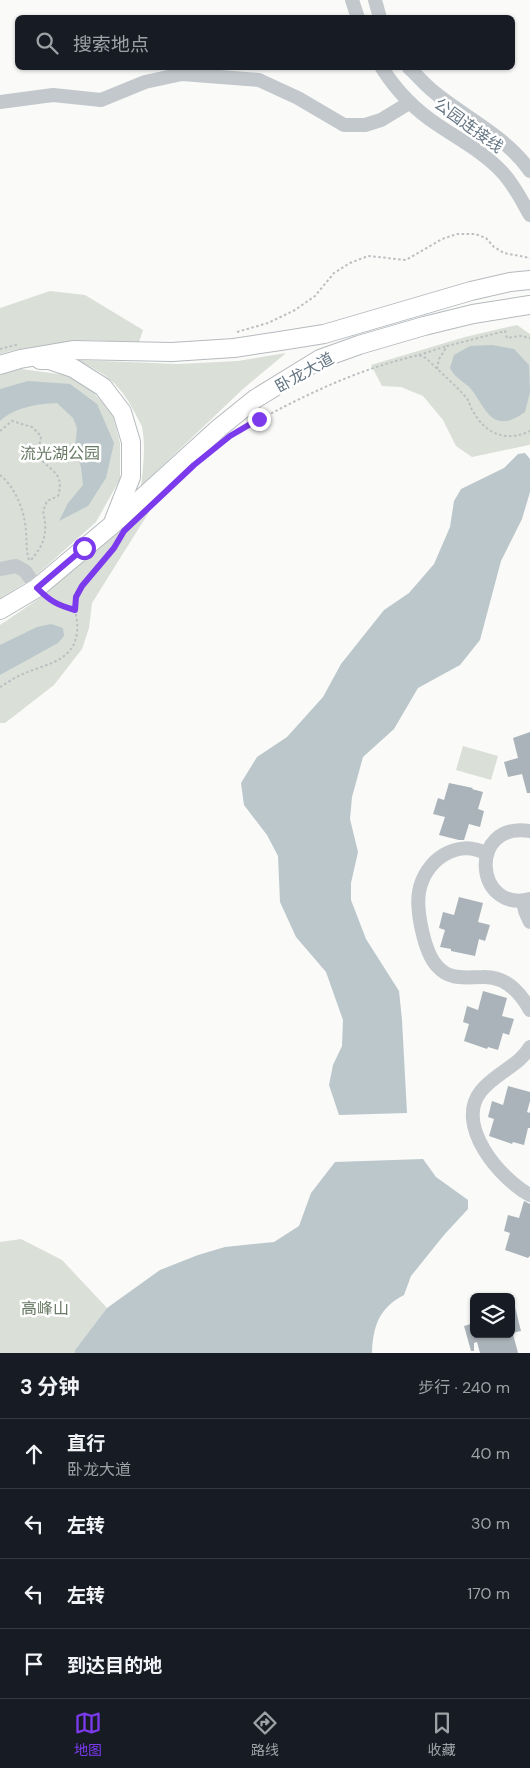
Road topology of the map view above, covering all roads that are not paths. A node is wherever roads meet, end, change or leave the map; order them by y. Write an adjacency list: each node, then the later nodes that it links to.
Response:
1 (352, 0): 3 (street)
2 (375, 0): 4 (street)
3 (357, 15)
4 (379, 15)
5 (383, 70): 8 (street, 公园连接线)
6 (411, 70): 9 (street, 公园连接线)
7 (0, 102): 8 (street)
8 (409, 103): 10 (street, 公园连接线)
9 (530, 170)
10 (530, 215)
11 (530, 280): 13 (main road, 卧龙大道)
12 (530, 305): 15 (main road, 卧龙大道)
13 (22, 351): 14 (main road, 卧龙大道); 15 (main road)
14 (0, 365)
15 (118, 528): 17 (main road, 卧龙大道)
16 (0, 569): 17 (street)
17 (37, 588): 18 (main road, 卧龙大道)
18 (0, 610)
19 (530, 831): 20 (street)
20 (487, 854): 21 (street); 23 (street)
21 (526, 900): 22 (street)
22 (530, 922)
23 (530, 1010)
24 (530, 1047): 25 (street)
25 (530, 1195)

